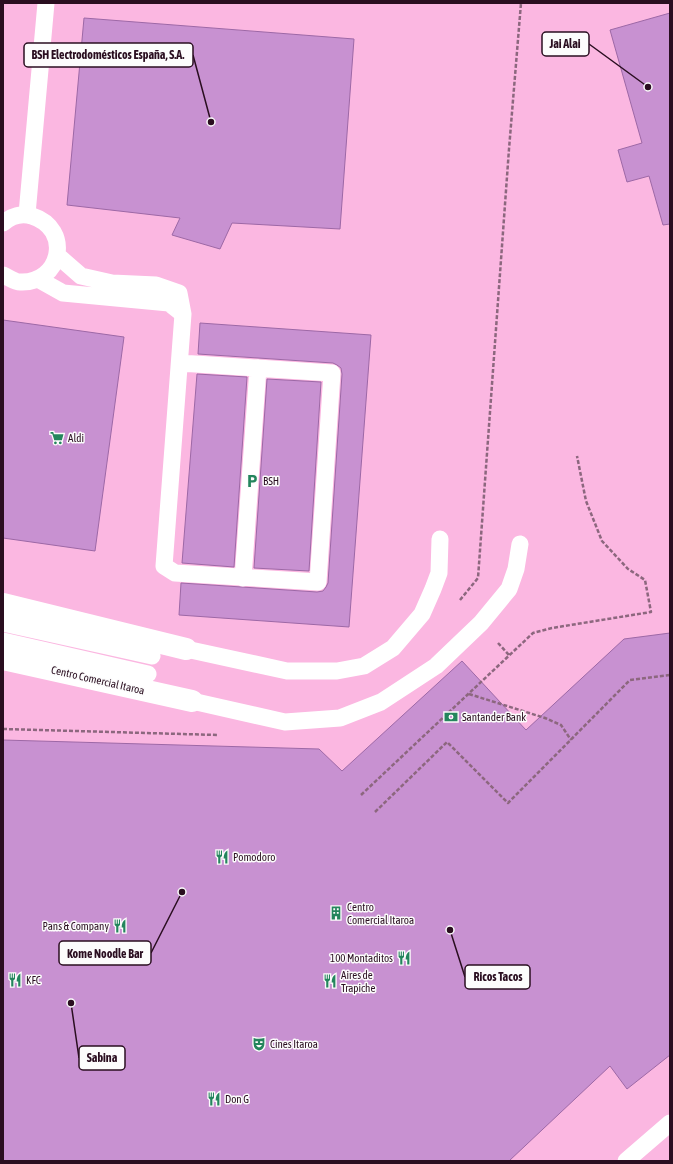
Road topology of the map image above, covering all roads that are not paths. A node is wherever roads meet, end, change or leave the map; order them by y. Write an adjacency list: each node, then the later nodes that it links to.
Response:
1 (46, 3): 2 (lane)
2 (27, 214): 3 (lane); 4 (lane)
3 (3, 222)
4 (57, 255): 6 (lane); 7 (lane)
5 (3, 275): 6 (lane)
6 (38, 279): 7 (lane)
7 (183, 314): 8 (lane)
8 (180, 362): 9 (lane); 12 (lane)
9 (258, 368): 12 (lane); 12 (lane)
10 (440, 539): 16 (lane)
11 (520, 544): 20 (lane)
12 (243, 578)
13 (3, 604): 16 (street)
14 (3, 623): 17 (lane)
15 (3, 641): 19 (lane)
16 (186, 649)
17 (152, 656)
18 (3, 659): 20 (street, Centro Comercial Itaroa)
19 (148, 674)
20 (192, 701)
21 (670, 1123): 22 (lane)
22 (626, 1161)

